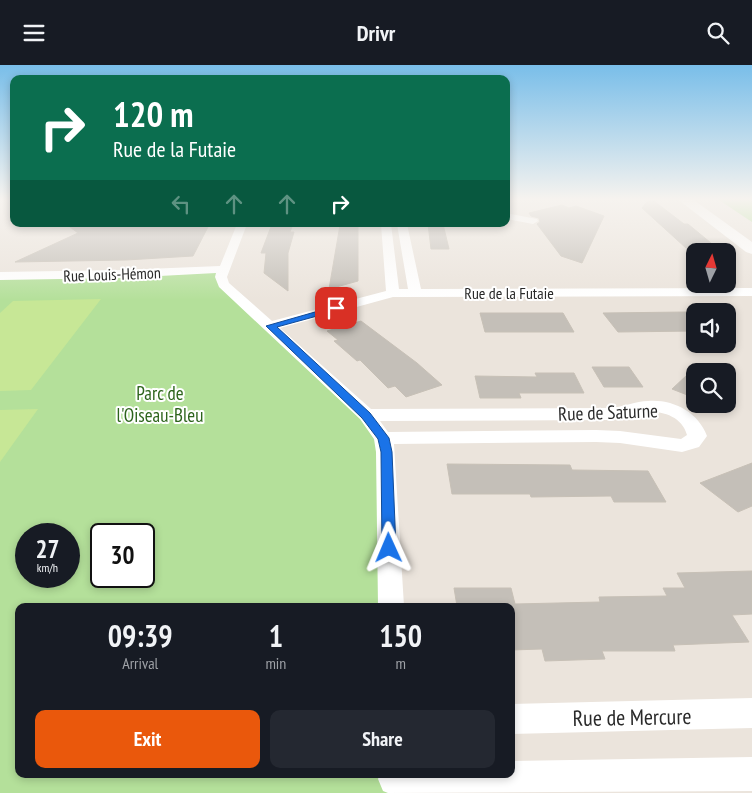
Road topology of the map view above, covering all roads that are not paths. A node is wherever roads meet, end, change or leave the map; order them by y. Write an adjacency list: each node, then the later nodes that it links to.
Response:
1 (239, 232): 6 (street)
2 (387, 232): 9 (street)
3 (403, 232): 10 (street)
4 (729, 232): 5 (main road)
5 (752, 249)
6 (224, 269): 7 (street, Rue Louis-Hémon); 11 (street)
7 (0, 276)
8 (752, 292): 10 (street, Rue de la Futaie)
9 (393, 293): 10 (street, Rue de la Futaie); 12 (street, Rue de la Futaie)
10 (414, 293)
11 (236, 294): 12 (street)
12 (270, 326): 13 (street)
13 (366, 415): 14 (street); 14 (street, Rue de Saturne)
14 (384, 438): 15 (street)
15 (391, 603)
16 (752, 713): 17 (street, Rue de Mercure)
17 (515, 719)
18 (752, 774): 19 (street)
19 (395, 782)

